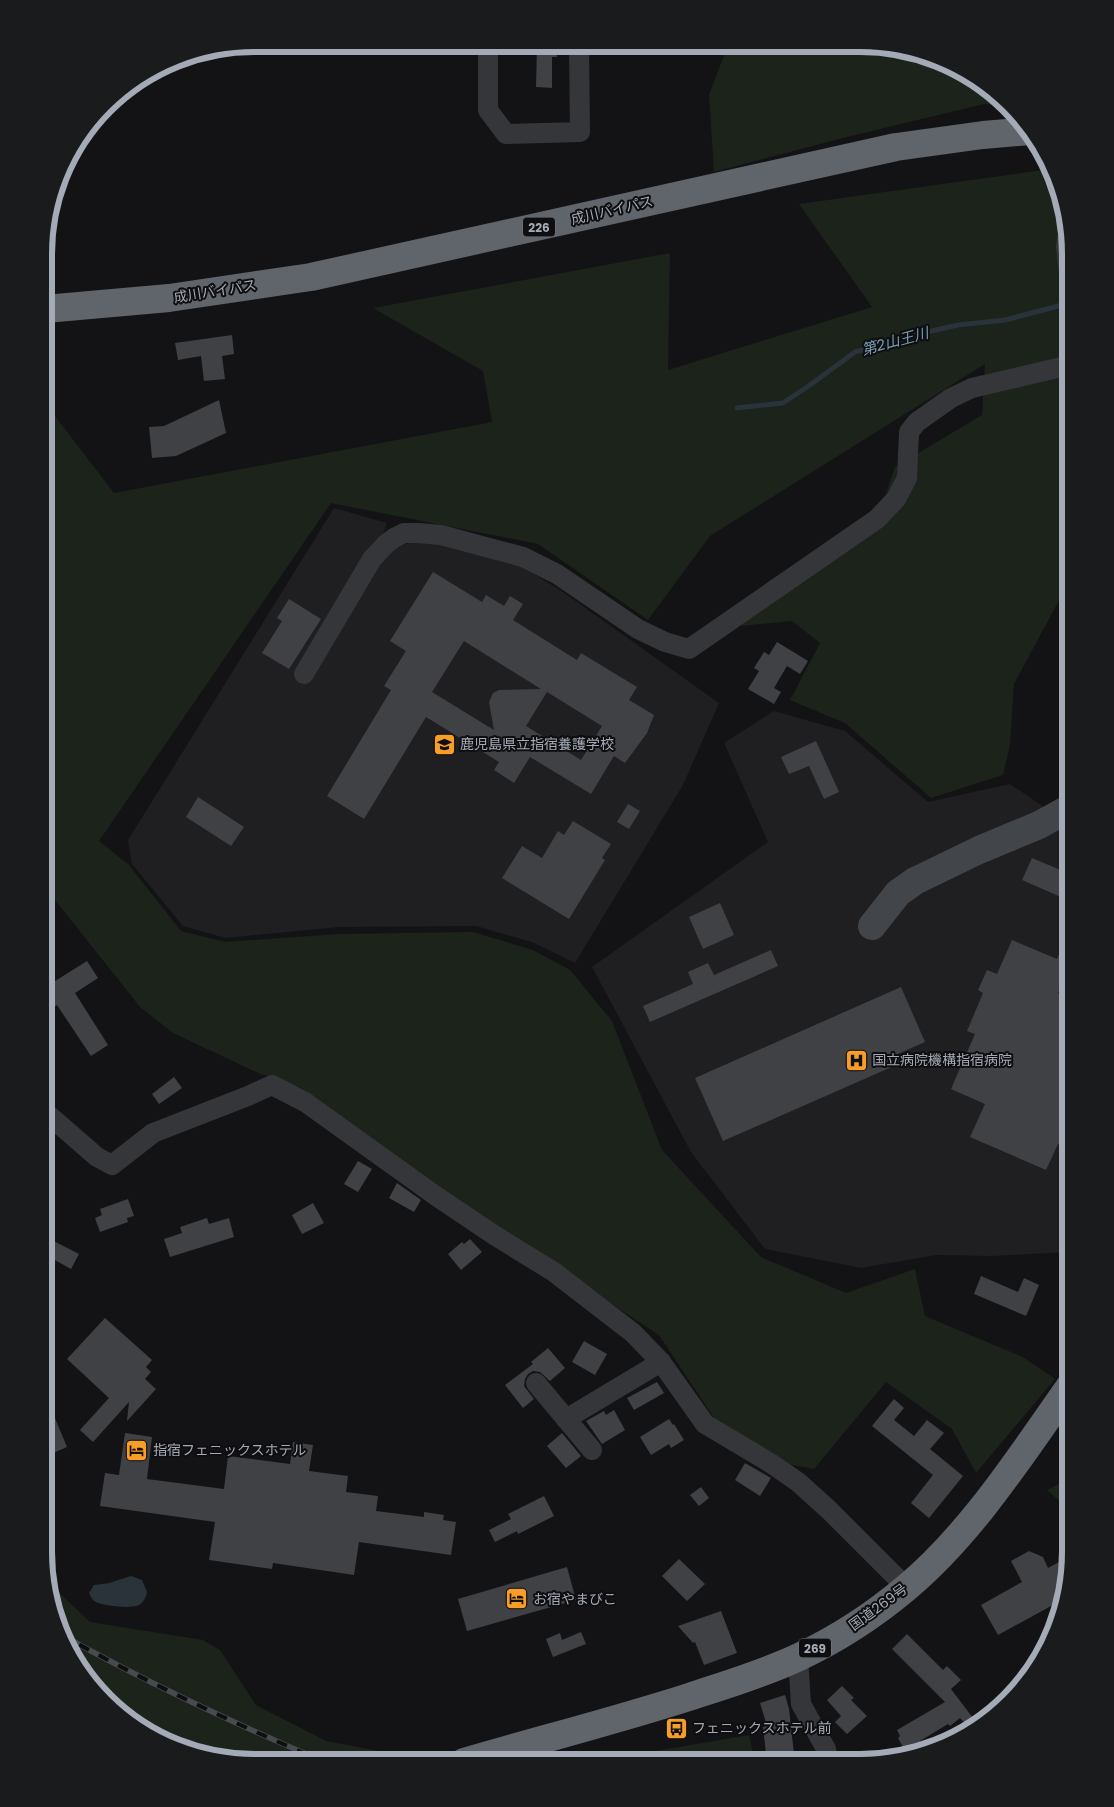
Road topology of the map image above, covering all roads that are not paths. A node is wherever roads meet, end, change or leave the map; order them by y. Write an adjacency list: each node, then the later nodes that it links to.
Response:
1 (488, 52): 2 (street)
2 (579, 52)
3 (1021, 132): 4 (highway, 成川バイパス / 226)
4 (52, 307)
5 (1062, 367): 6 (street)
6 (304, 674)
7 (1062, 812): 8 (street)
8 (872, 926)
9 (52, 1118): 10 (street)
10 (661, 1362): 13 (street); 15 (street)
11 (536, 1383): 13 (street)
12 (1062, 1397): 15 (highway, 国道269号 / 269)
13 (566, 1419): 14 (street)
14 (592, 1450)
15 (907, 1588): 16 (highway, 国道269号 / 269)
16 (798, 1657): 17 (highway, 国道269号 / 269); 18 (street)
17 (492, 1754)
18 (827, 1754)

